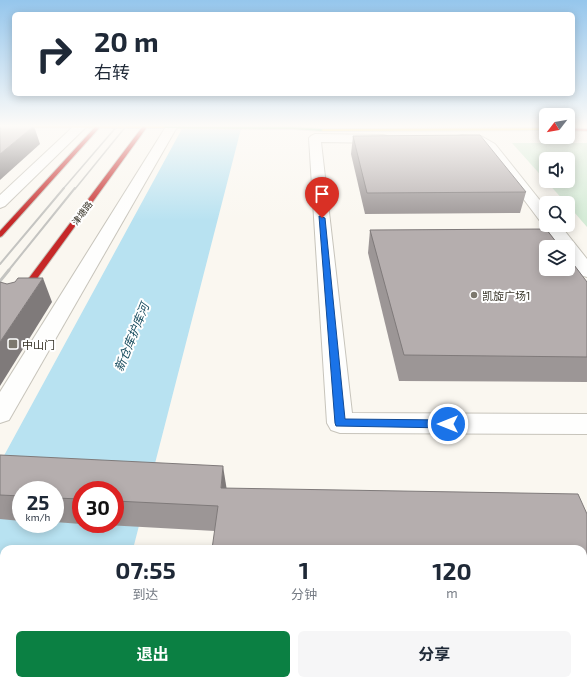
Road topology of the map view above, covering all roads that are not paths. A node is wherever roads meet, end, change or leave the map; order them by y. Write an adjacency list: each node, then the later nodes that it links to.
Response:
1 (48, 157): 7 (street)
2 (71, 157): 10 (street)
3 (123, 157): 12 (street, 津塘路)
4 (155, 157): 13 (street)
5 (317, 157): 14 (street)
6 (499, 157): 8 (street)
7 (0, 203)
8 (539, 209)
9 (557, 232): 11 (street)
10 (0, 235)
11 (587, 271)
12 (17, 300)
13 (0, 413)
14 (587, 424)

